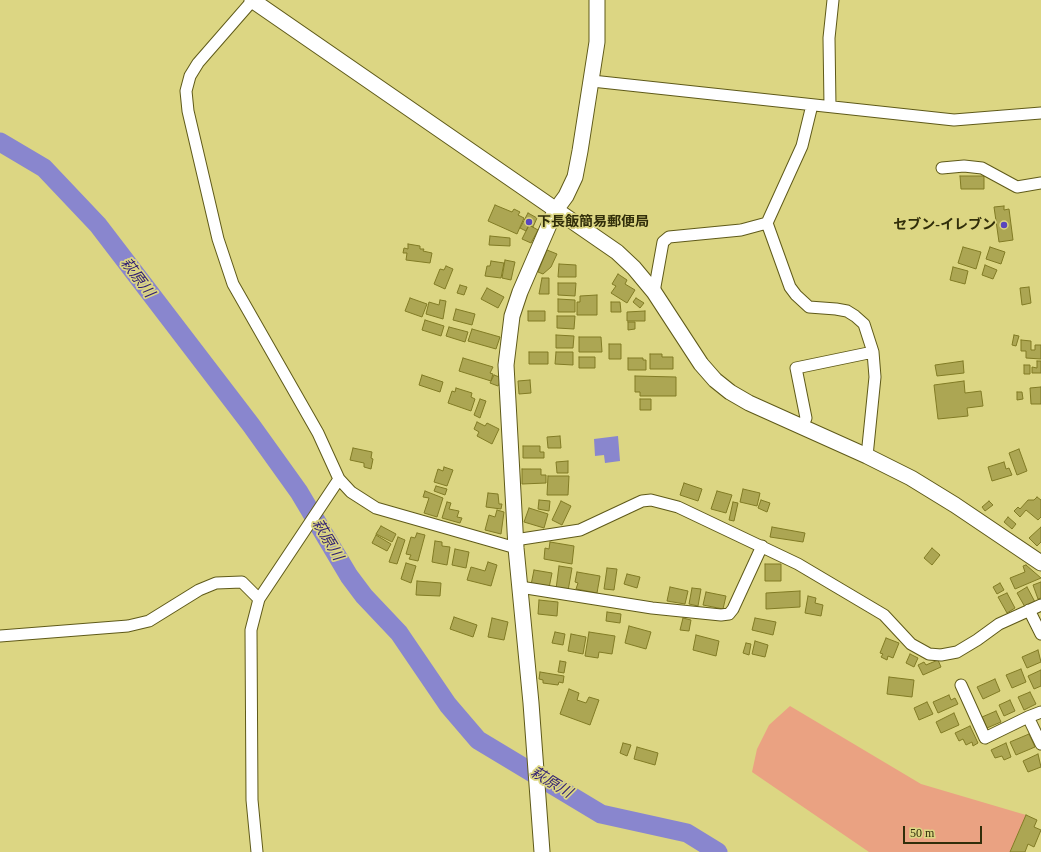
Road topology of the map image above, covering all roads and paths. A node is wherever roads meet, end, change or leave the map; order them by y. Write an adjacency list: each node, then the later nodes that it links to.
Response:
1 (252, 0): 10 (street); 16 (street)
2 (597, 0): 4 (street)
3 (834, 0): 6 (street)
4 (592, 81): 5 (street); 10 (street)
5 (812, 105): 6 (street); 11 (street)
6 (830, 106): 7 (street)
7 (1041, 113)
8 (942, 168): 9 (street)
9 (1041, 183)
10 (555, 211): 12 (street); 17 (street)
11 (767, 223): 12 (street); 13 (street)
12 (654, 292): 14 (street)
13 (873, 352): 14 (street); 15 (street)
14 (802, 427): 15 (street)
15 (867, 456): 19 (street)
16 (336, 484): 17 (street); 21 (street)
17 (516, 544): 18 (street); 20 (street)
18 (762, 546): 20 (street); 23 (street)
19 (1041, 563)
20 (520, 587): 31 (street)
21 (261, 596): 25 (street); 30 (street)
22 (1041, 605): 23 (street)
23 (1029, 610): 24 (street)
24 (1041, 634)
25 (0, 636)
26 (961, 684): 28 (street)
27 (1041, 712): 28 (street)
28 (1028, 717): 29 (street)
29 (1041, 744)
30 (257, 852)
31 (542, 852)

